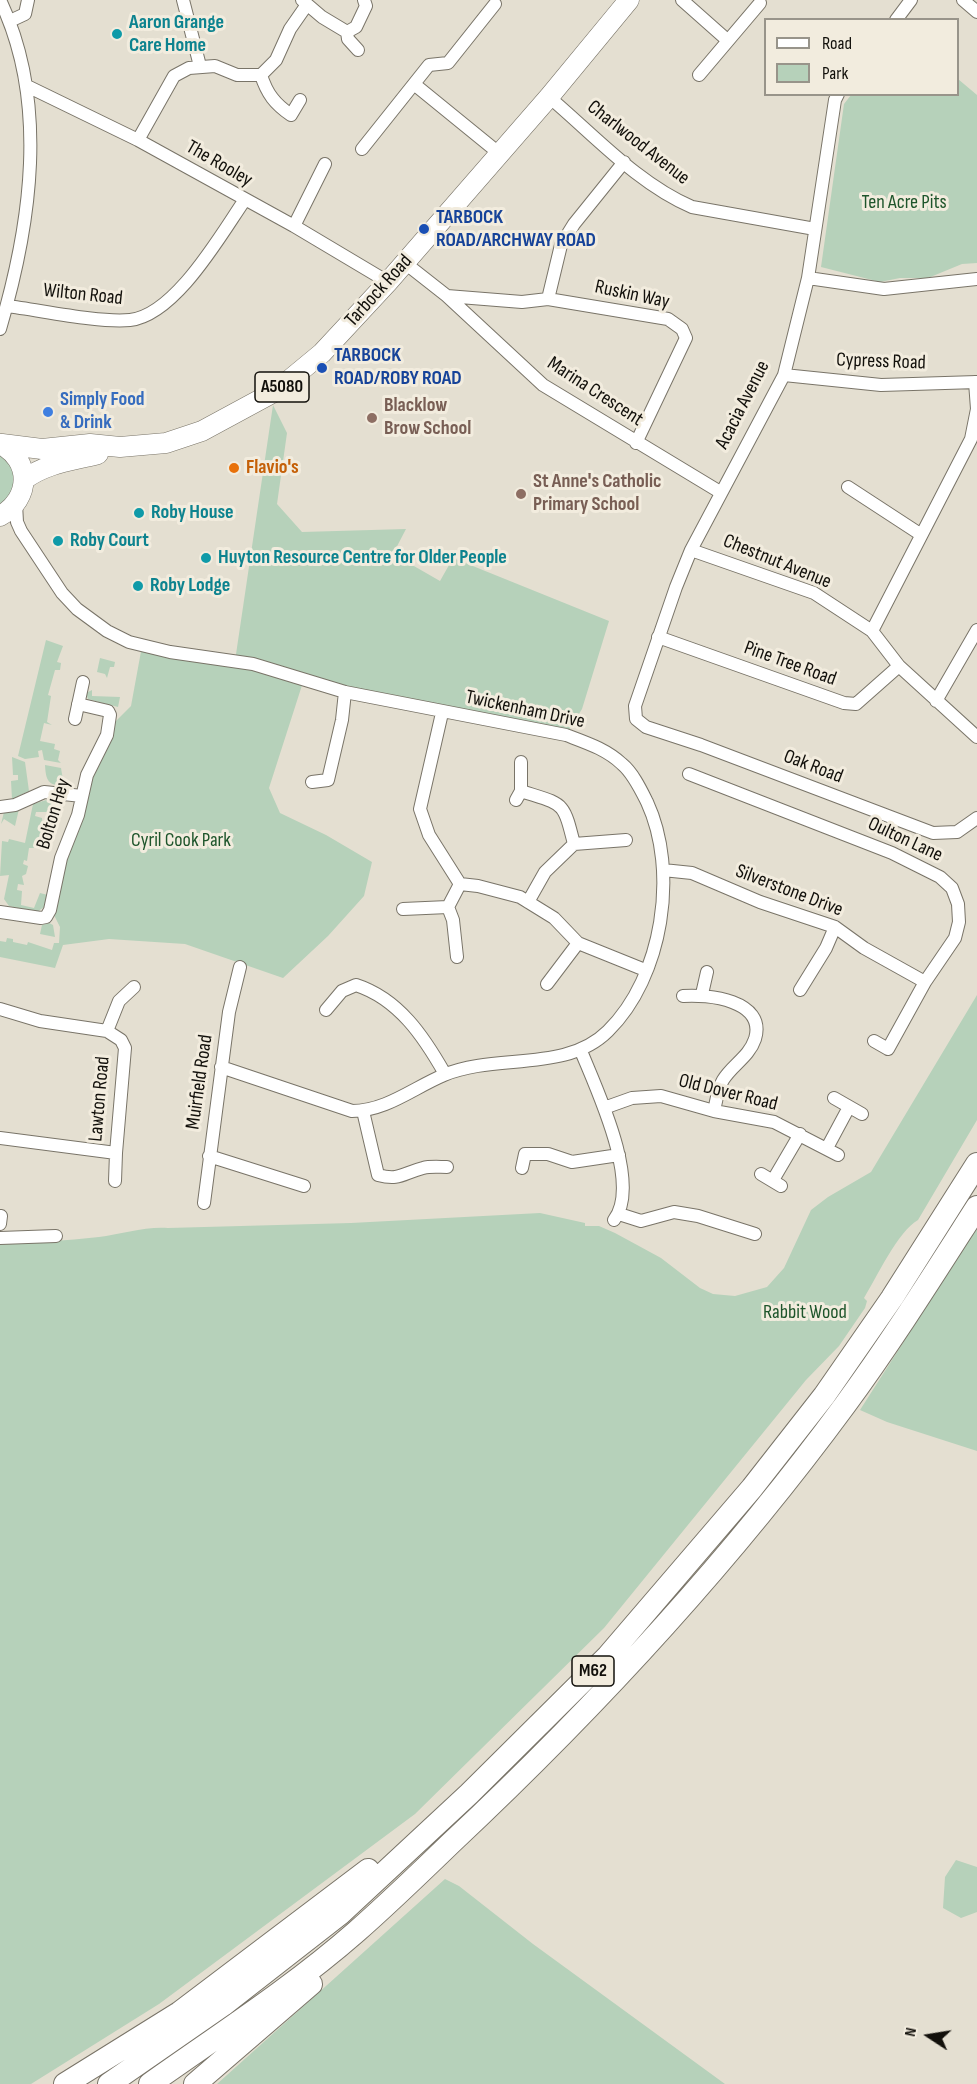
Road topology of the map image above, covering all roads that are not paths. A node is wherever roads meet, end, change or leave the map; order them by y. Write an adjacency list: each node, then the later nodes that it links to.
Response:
1 (0, 0): 14 (street)
2 (28, 0): 14 (street)
3 (183, 0): 18 (street)
4 (364, 0): 15 (street)
5 (628, 0): 24 (main road, Tarbock Road / A5080)
6 (682, 0): 16 (street)
7 (911, 0): 13 (street)
8 (963, 0): 12 (street)
9 (304, 3): 15 (street); 19 (street)
10 (495, 3): 21 (street)
11 (759, 3): 16 (street)
12 (977, 12)
13 (898, 18)
14 (10, 21): 22 (street)
15 (347, 32): 17 (street)
16 (726, 39): 20 (street)
17 (358, 50)
18 (200, 66): 19 (street); 26 (street)
19 (261, 75): 25 (street)
20 (699, 75)
21 (414, 84): 27 (street); 28 (street)
22 (27, 86): 26 (street, The Rooley); 40 (street)
23 (837, 96): 33 (street, Acacia Avenue)
24 (549, 97): 28 (main road, Tarbock Road / A5080); 29 (street, Charlwood Avenue)
25 (300, 100)
26 (138, 140): 31 (street, The Rooley)
27 (362, 149)
28 (500, 154): 34 (main road, Tarbock Road / A5080)
29 (624, 162): 33 (street, Charlwood Avenue); 39 (street)
30 (325, 164): 32 (street)
31 (244, 201): 32 (street, The Rooley); 40 (street, Wilton Road)
32 (294, 226): 37 (street, The Rooley)
33 (815, 229): 35 (street, Acacia Avenue)
34 (405, 263): 37 (main road, Tarbock Road / A5080); 38 (street, Marina Crescent)
35 (808, 278): 36 (street); 42 (street, Acacia Avenue)
36 (977, 279)
37 (388, 282): 46 (main road, Tarbock Road / A5080)
38 (447, 296): 39 (street, Ruskin Way); 44 (street, Marina Crescent)
39 (548, 299): 44 (street, Ruskin Way)
40 (7, 306): 41 (street)
41 (0, 329)
42 (784, 375): 43 (street, Cypress Road); 49 (street, Acacia Avenue)
43 (976, 382): 53 (street)
44 (636, 443): 49 (street, Marina Crescent)
45 (1, 444): 46 (main road, Tarbock Road / A5080); 47 (main road, A5080)
46 (120, 447): 47 (main road, Tarbock Road / A5080)
47 (25, 479): 50 (main road)
48 (848, 487): 53 (street)
49 (720, 492): 54 (street, Acacia Avenue)
50 (16, 504): 51 (main road); 52 (street, Twickenham Drive)
51 (0, 516): 52 (street, Twickenham Drive)
52 (21, 531): 60 (street, Twickenham Drive)
53 (920, 534): 56 (street)
54 (692, 550): 56 (street, Chestnut Avenue); 57 (street, Acacia Avenue)
55 (977, 630): 61 (street)
56 (872, 631): 58 (street, Chestnut Avenue)
57 (658, 637): 58 (street, Pine Tree Road); 65 (street, Acacia Avenue)
58 (899, 666): 61 (street, Chestnut Avenue)
59 (83, 682): 62 (street)
60 (345, 692): 63 (street, Twickenham Drive); 69 (street)
61 (936, 702): 66 (street, Chestnut Avenue)
62 (78, 704): 64 (street); 70 (street, Bolton Hey)
63 (442, 713): 75 (street, Twickenham Drive); 76 (street)
64 (75, 719)
65 (636, 719): 72 (street, Oak Road)
66 (977, 737)
67 (521, 762): 74 (street)
68 (689, 774): 87 (street, Oulton Lane)
69 (312, 783)
70 (82, 796): 71 (street); 80 (street, Bolton Hey)
71 (0, 807)
72 (977, 818)
73 (626, 840): 74 (street)
74 (574, 844): 77 (street)
75 (663, 870): 81 (street, Silverstone Drive); 85 (street, Twickenham Drive)
76 (459, 884): 77 (street); 78 (street)
77 (528, 902): 82 (street)
78 (448, 907): 79 (street); 83 (street)
79 (403, 909)
80 (0, 912)
81 (835, 927): 87 (street, Silverstone Drive); 90 (street)
82 (578, 944): 85 (street); 88 (street)
83 (457, 957)
84 (240, 967): 98 (street, Muirfield Road)
85 (645, 970): 97 (street, Twickenham Drive)
86 (707, 972): 91 (street)
87 (925, 982): 96 (street, Oulton Lane)
88 (547, 984)
89 (134, 987): 95 (street, Lawton Road)
90 (800, 990)
91 (702, 994): 92 (street); 104 (street)
92 (683, 996)
93 (0, 1009): 95 (street)
94 (326, 1010): 99 (street)
95 (106, 1031): 110 (street, Lawton Road)
96 (874, 1041)
97 (581, 1051): 99 (street, Twickenham Drive); 102 (street)
98 (221, 1067): 103 (street, Twickenham Drive); 114 (street, Muirfield Road)
99 (445, 1074): 103 (street, Twickenham Drive)
100 (834, 1098): 101 (street)
101 (849, 1107): 105 (street); 109 (street)
102 (604, 1108): 104 (street, Old Dover Road); 112 (street)
103 (363, 1111): 116 (street)
104 (714, 1111): 106 (street, Old Dover Road)
105 (862, 1113)
106 (800, 1134): 109 (street, Old Dover Road); 118 (street)
107 (0, 1138): 110 (street, Lawton Road)
108 (514, 1146): 111 (street)
109 (826, 1148): 113 (street, Old Dover Road)
110 (116, 1153): 119 (street)
111 (525, 1154): 112 (street); 117 (street)
112 (619, 1155): 125 (street)
113 (838, 1155)
114 (209, 1156): 120 (street); 121 (street, Muirfield Road)
115 (977, 1164): 129 (highway, M62)
116 (447, 1167)
117 (522, 1168)
118 (772, 1180)
119 (116, 1181)
120 (304, 1186)
121 (204, 1203)
122 (977, 1207): 128 (highway, M62)
123 (1, 1216): 124 (street)
124 (0, 1224)
125 (755, 1234)
126 (56, 1236): 127 (street)
127 (0, 1238)
128 (506, 1791): 132 (highway, M62); 133 (highway)
129 (469, 1794): 130 (highway); 131 (highway, M62)
130 (65, 2084)
131 (109, 2084)
132 (150, 2084)
133 (195, 2084)

